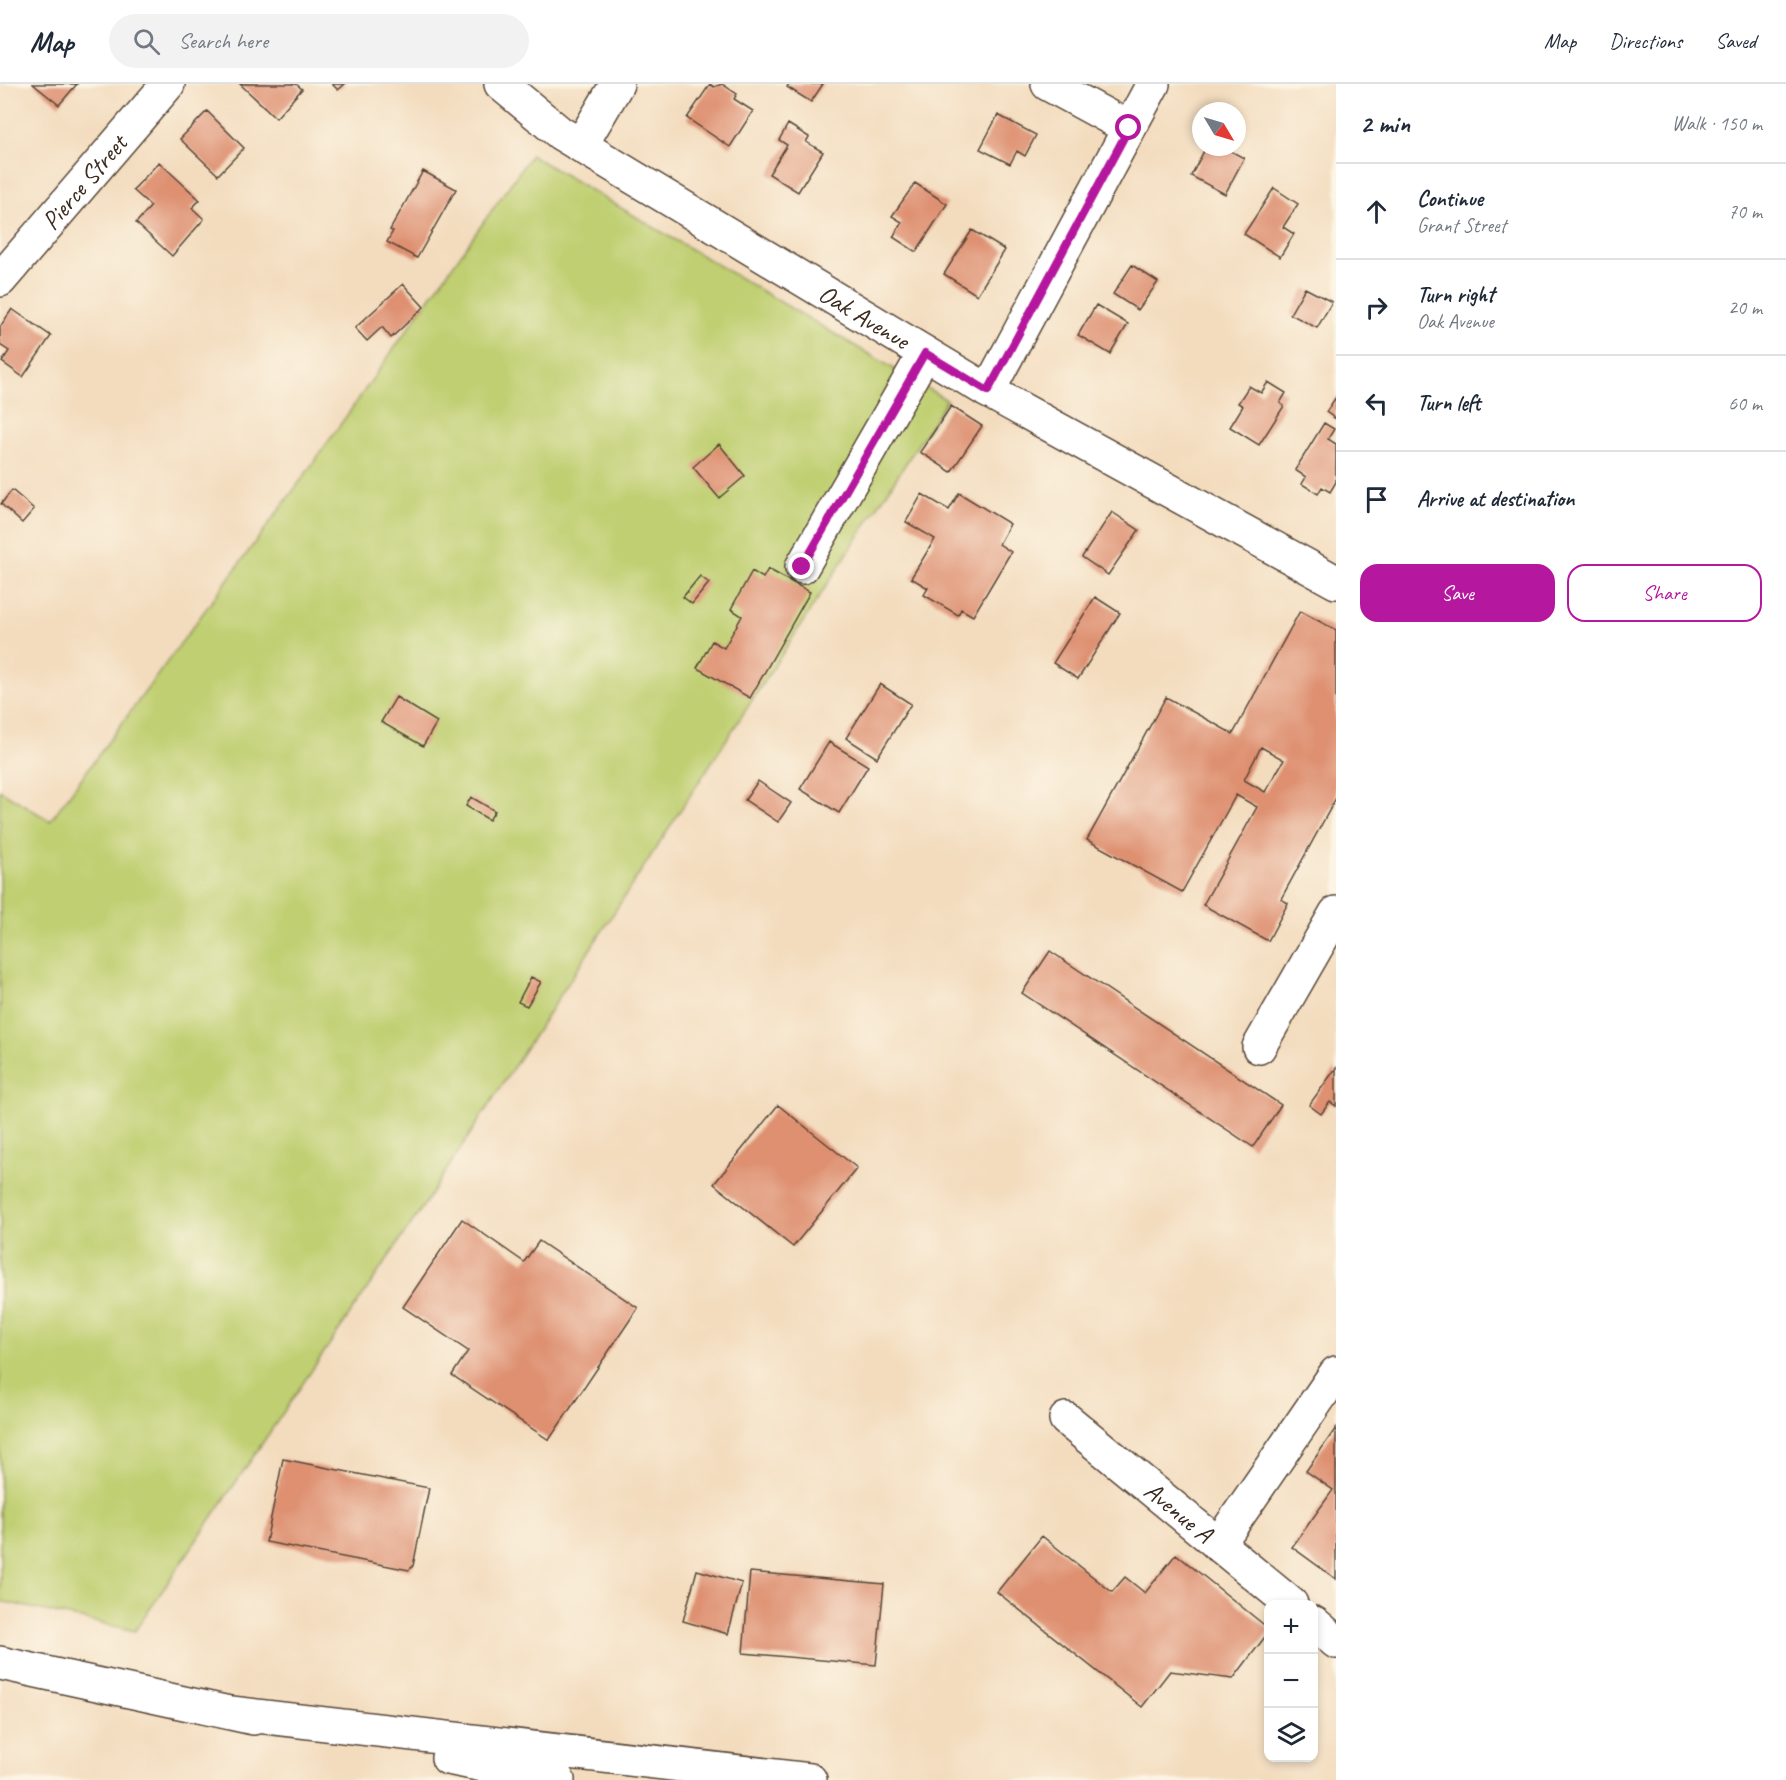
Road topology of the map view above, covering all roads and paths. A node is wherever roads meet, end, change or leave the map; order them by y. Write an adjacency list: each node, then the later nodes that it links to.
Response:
1 (168, 84): 8 (main road, Pierce Street)
2 (501, 84): 7 (main road, Oak Avenue)
3 (617, 84): 7 (main road)
4 (1048, 84): 6 (main road)
5 (1153, 84): 6 (main road)
6 (1129, 128): 10 (main road)
7 (581, 145): 9 (main road, Oak Avenue)
8 (0, 280)
9 (925, 353): 10 (main road, Oak Avenue); 11 (main road)
10 (988, 391): 12 (main road, Oak Avenue)
11 (802, 567)
12 (1336, 582)
13 (1336, 913): 14 (main road)
14 (1259, 1047)
15 (1336, 1373): 17 (main road)
16 (1066, 1419): 17 (main road, Avenue A)
17 (1218, 1545): 18 (main road, Avenue A)
18 (1284, 1600)
19 (1318, 1626): 20 (main road)
20 (1336, 1642)
21 (0, 1663): 22 (main road)
22 (231, 1713): 23 (main road); 24 (main road)
23 (558, 1780)
24 (810, 1780)

